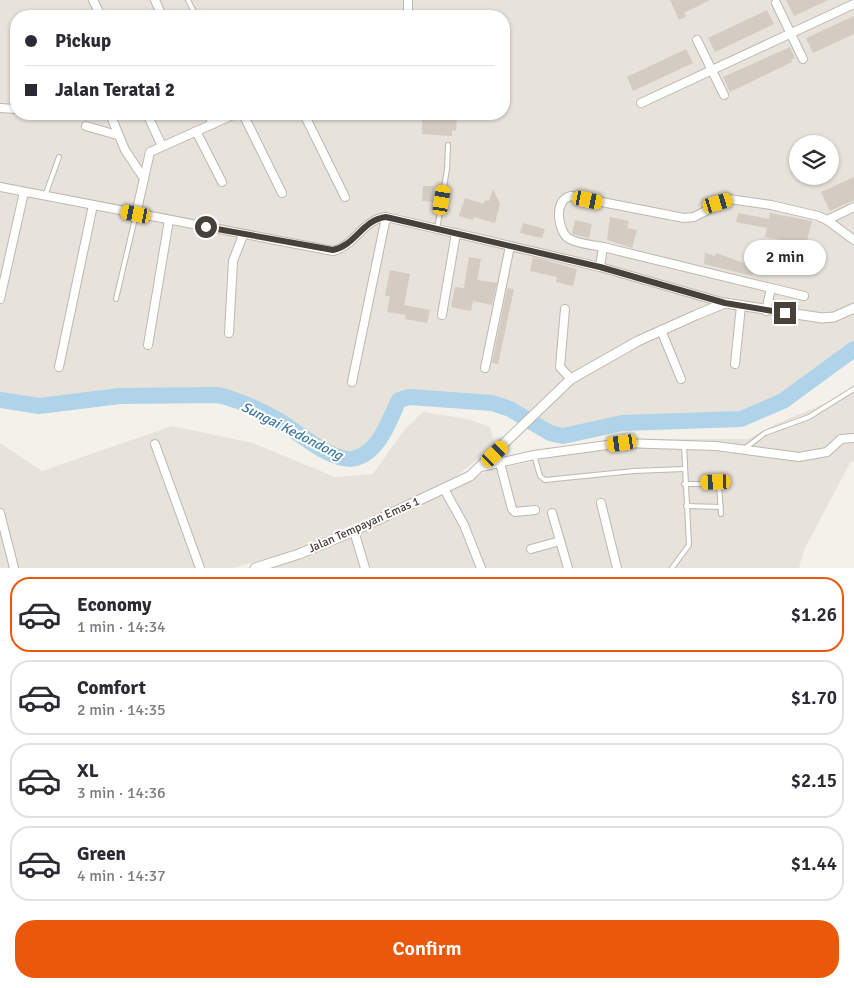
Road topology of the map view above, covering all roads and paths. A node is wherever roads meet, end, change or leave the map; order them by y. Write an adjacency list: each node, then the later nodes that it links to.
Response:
1 (776, 3): 3 (street)
2 (854, 4): 3 (street)
3 (790, 33): 5 (street); 6 (street)
4 (697, 40): 6 (street)
5 (803, 59)
6 (711, 70): 7 (street); 8 (street)
7 (724, 95)
8 (641, 103)
9 (112, 120): 18 (street)
10 (150, 120): 20 (street)
11 (211, 120): 15 (street)
12 (222, 120): 15 (street)
13 (247, 120): 26 (street)
14 (307, 120): 28 (street)
15 (213, 124): 17 (street)
16 (86, 126): 18 (street)
17 (196, 131): 20 (street); 23 (street)
18 (117, 135): 22 (street)
19 (448, 144): 35 (lane)
20 (162, 146): 22 (street)
21 (59, 157): 27 (lane)
22 (143, 177): 31 (street)
23 (222, 182)
24 (0, 188): 25 (street)
25 (24, 192): 27 (street); 44 (street)
26 (282, 194)
27 (45, 196): 29 (street)
28 (345, 197)
29 (93, 205): 31 (street); 56 (street)
30 (854, 207): 34 (street)
31 (136, 214): 33 (street); 45 (lane)
32 (386, 217): 35 (street); 37 (street); 60 (street)
33 (168, 220): 37 (street); 54 (street)
34 (827, 220): 38 (street); 40 (street)
35 (437, 230): 36 (street)
36 (456, 233): 39 (street); 51 (street)
37 (243, 235): 53 (street)
38 (854, 240)
39 (510, 246): 41 (street); 57 (street)
40 (603, 247): 41 (street); 42 (street)
41 (600, 267): 46 (street)
42 (771, 288): 43 (street); 50 (street)
43 (804, 296)
44 (0, 299)
45 (116, 299)
46 (725, 303): 47 (street); 52 (street, Jalan Tempayan Emas 1)
47 (741, 306): 50 (street); 55 (street)
48 (854, 308): 50 (street)
49 (565, 309): 58 (street)
50 (766, 311)
51 (442, 315)
52 (661, 330): 58 (street, Jalan Tempayan Emas 1); 59 (street)
53 (229, 333)
54 (148, 345)
55 (735, 364)
56 (59, 367)
57 (485, 368)
58 (571, 379): 68 (street, Jalan Tempayan Emas 1)
59 (681, 379)
60 (352, 382)
61 (854, 389): 65 (lane)
62 (854, 438): 65 (street)
63 (155, 444): 83 (street)
64 (684, 445): 65 (street); 66 (street); 69 (lane)
65 (744, 449)
66 (534, 455): 67 (street); 69 (lane)
67 (500, 463): 68 (street); 75 (street)
68 (481, 467): 71 (street, Jalan Tempayan Emas 1)
69 (684, 470): 70 (lane)
70 (684, 484): 73 (lane); 74 (lane)
71 (444, 489): 79 (street, Jalan Tempayan Emas 1); 86 (street)
72 (602, 503): 88 (street)
73 (686, 506): 74 (lane); 89 (lane)
74 (721, 507): 78 (lane)
75 (535, 510)
76 (0, 513): 82 (street)
77 (552, 513): 80 (street)
78 (721, 514)
79 (354, 531): 84 (street, Jalan Tempayan Emas 1); 85 (street)
80 (560, 541): 81 (street); 87 (street)
81 (531, 549)
82 (14, 568)
83 (200, 568)
84 (255, 568)
85 (365, 568)
86 (481, 568)
87 (568, 568)
88 (617, 568)
89 (672, 568)

